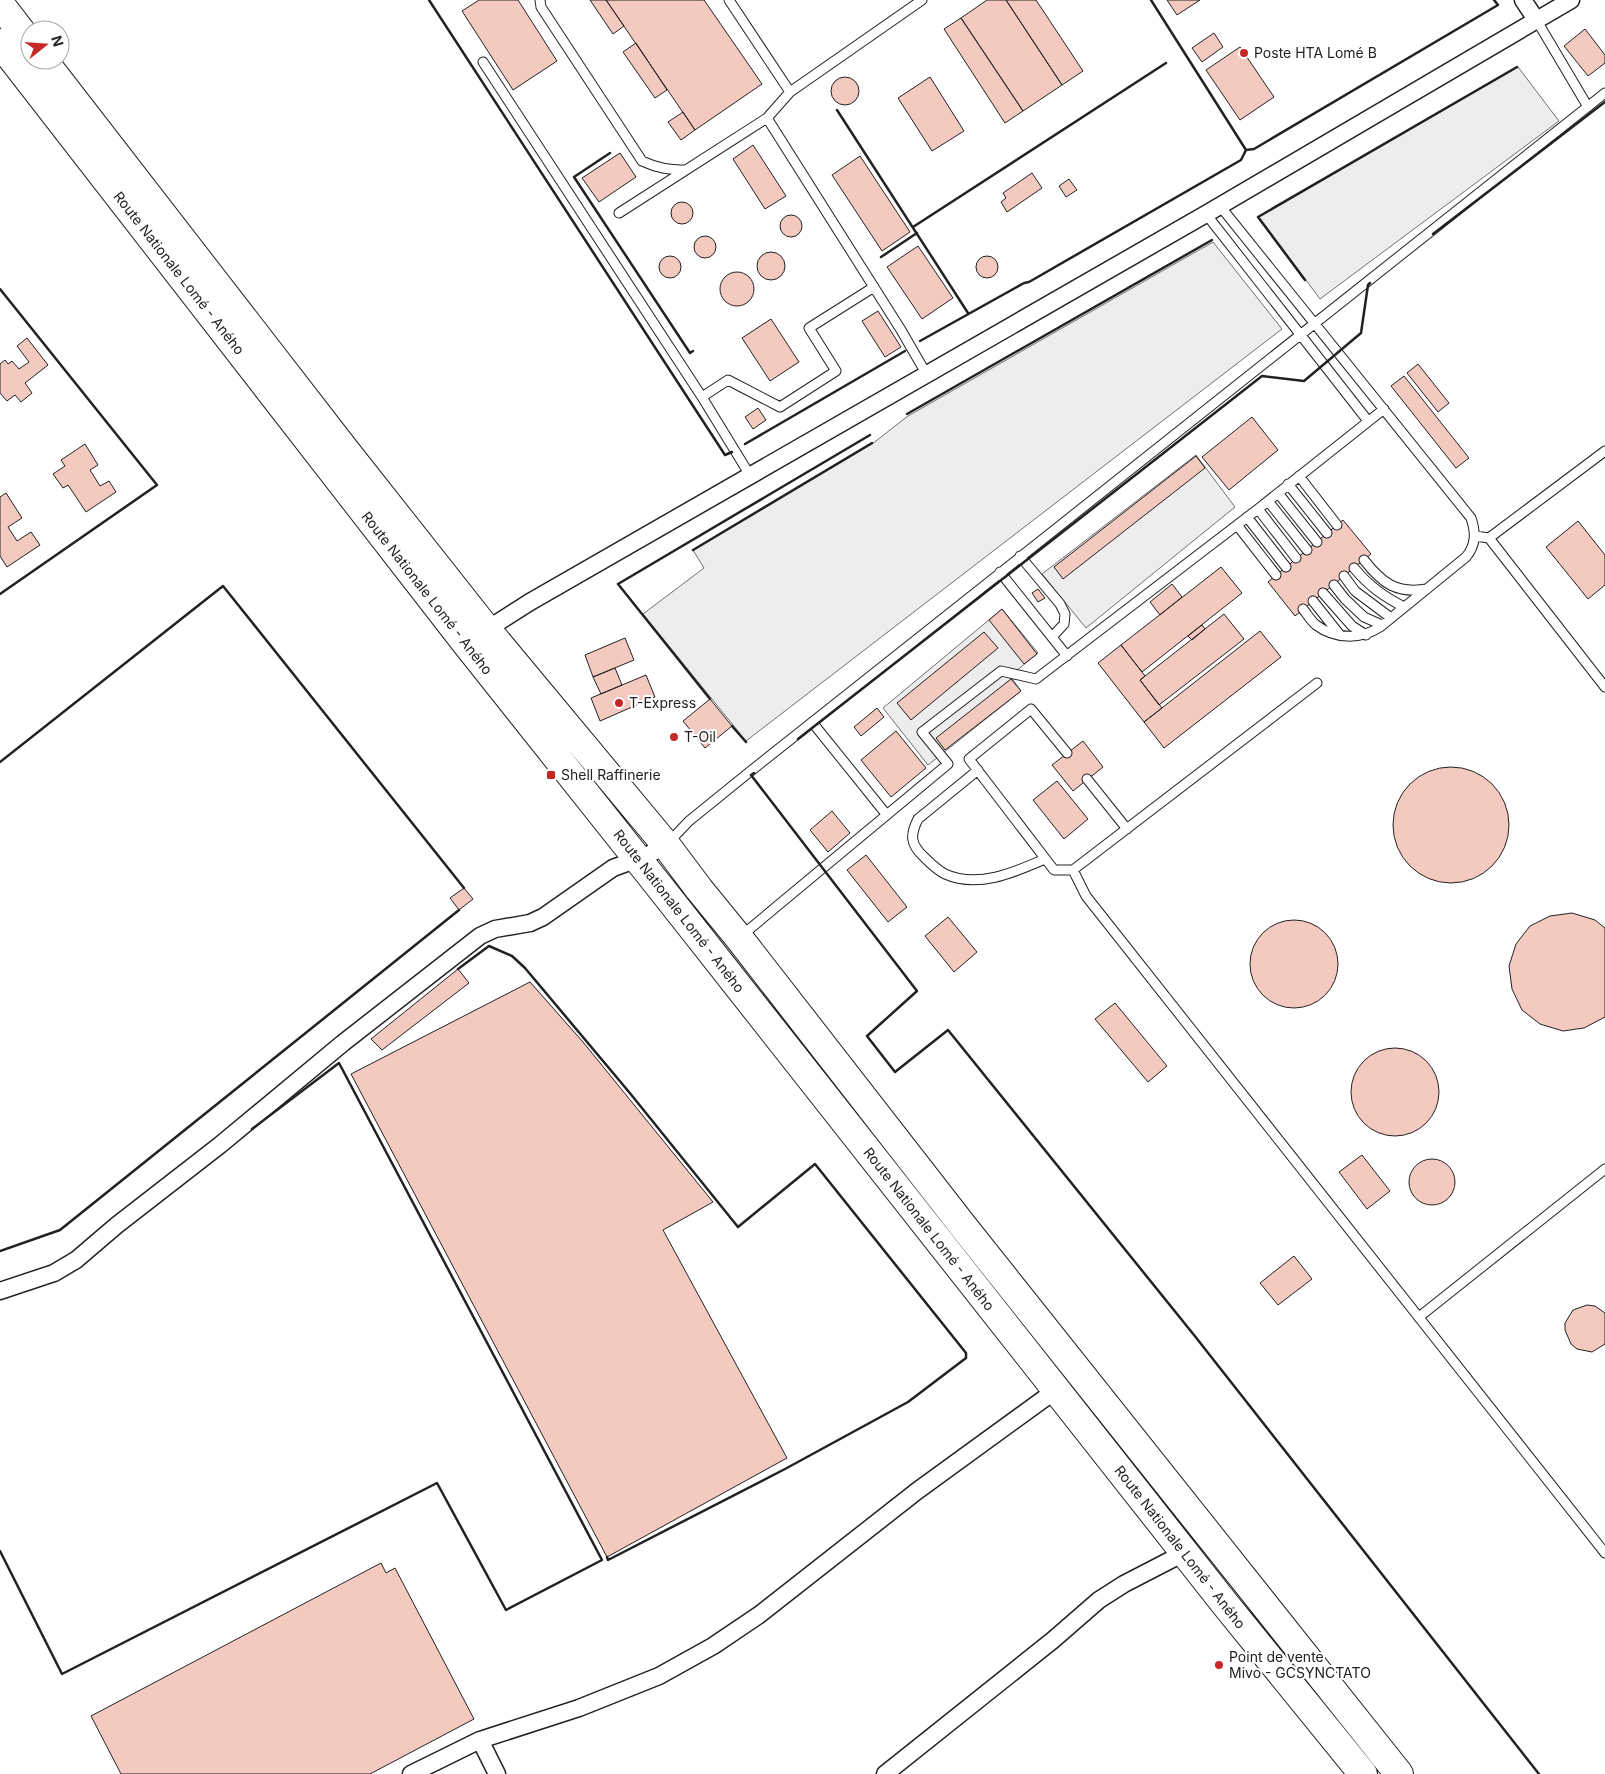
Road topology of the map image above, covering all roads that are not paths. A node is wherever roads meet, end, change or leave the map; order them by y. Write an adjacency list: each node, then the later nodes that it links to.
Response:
1 (540, 0): 16 (lane)
2 (729, 0): 12 (lane)
3 (922, 0): 12 (lane)
4 (1523, 0): 7 (street)
5 (1571, 0): 7 (street)
6 (0, 4): 8 (highway)
7 (1537, 22): 14 (lane); 17 (street)
8 (20, 30)
9 (0, 43): 59 (highway, Route Nationale Lomé - Aného)
10 (483, 62): 23 (lane)
11 (51, 70): 59 (highway, Route Nationale Lomé - Aného)
12 (790, 92): 15 (lane)
13 (1605, 93): 14 (lane)
14 (1588, 106): 20 (lane)
15 (767, 118): 16 (lane); 19 (lane)
16 (686, 170): 18 (lane)
17 (1213, 210): 20 (lane); 21 (lane); 22 (street)
18 (619, 213)
19 (874, 287): 22 (lane); 23 (lane)
20 (1314, 323): 21 (lane); 24 (lane)
21 (1299, 335): 25 (lane); 41 (lane)
22 (927, 375): 27 (street)
23 (702, 397): 27 (lane)
24 (1384, 409): 25 (lane); 37 (lane)
25 (1368, 421): 28 (lane)
26 (1605, 451): 38 (lane)
27 (750, 476): 59 (street)
28 (1298, 476): 29 (lane); 35 (lane)
29 (1288, 484): 30 (lane); 36 (lane)
30 (1278, 493): 31 (lane); 39 (lane)
31 (1268, 501): 32 (lane); 40 (lane)
32 (1258, 509): 33 (lane); 42 (lane)
33 (1247, 517): 34 (lane); 44 (lane)
34 (1237, 525): 47 (lane); 61 (lane)
35 (1337, 525)
36 (1327, 533)
37 (1475, 536): 38 (lane); 50 (lane)
38 (1489, 538): 63 (lane)
39 (1317, 542)
40 (1307, 550)
41 (1020, 556): 46 (lane); 60 (lane)
42 (1296, 558)
43 (1364, 560): 50 (lane)
44 (1286, 567)
45 (1354, 568): 53 (lane)
46 (1000, 572): 60 (lane); 64 (lane)
47 (1276, 575)
48 (1344, 576): 55 (lane)
49 (1334, 585): 56 (lane)
50 (1428, 589): 53 (lane)
51 (1324, 593): 58 (lane)
52 (1314, 601): 57 (lane)
53 (1404, 607): 55 (lane)
54 (1303, 609): 57 (lane)
55 (1391, 618): 56 (lane)
56 (1382, 625): 58 (lane)
57 (1340, 635): 58 (lane)
58 (1366, 635)
59 (476, 636): 70 (highway, Route Nationale Lomé - Aného); 72 (highway, Route Nationale Lomé - Aného)
60 (1052, 637): 61 (lane)
61 (1067, 656): 68 (lane)
62 (1318, 683): 69 (lane)
63 (1605, 687)
64 (812, 722): 68 (lane); 70 (lane)
65 (1067, 753): 66 (lane)
66 (978, 770): 71 (lane); 71 (lane)
67 (1088, 779): 69 (lane)
68 (886, 814): 74 (lane)
69 (1127, 829): 73 (lane)
70 (666, 844): 72 (street); 74 (highway, Route Nationale Lomé - Aného)
71 (1046, 859): 73 (lane)
72 (639, 860): 76 (street); 78 (highway, Route Nationale Lomé - Aného)
73 (1073, 870): 77 (lane)
74 (739, 938): 86 (highway, Route Nationale Lomé - Aného)
75 (1605, 1169): 77 (lane)
76 (0, 1291)
77 (1418, 1317): 80 (lane)
78 (1056, 1390): 79 (highway, Route Nationale Lomé - Aného); 81 (street)
79 (1184, 1553): 84 (street); 85 (highway, Route Nationale Lomé - Aného)
80 (1605, 1553)
81 (480, 1740): 82 (street); 83 (street)
82 (411, 1774)
83 (497, 1774)
84 (885, 1774)
85 (1363, 1774)
86 (1399, 1774)

